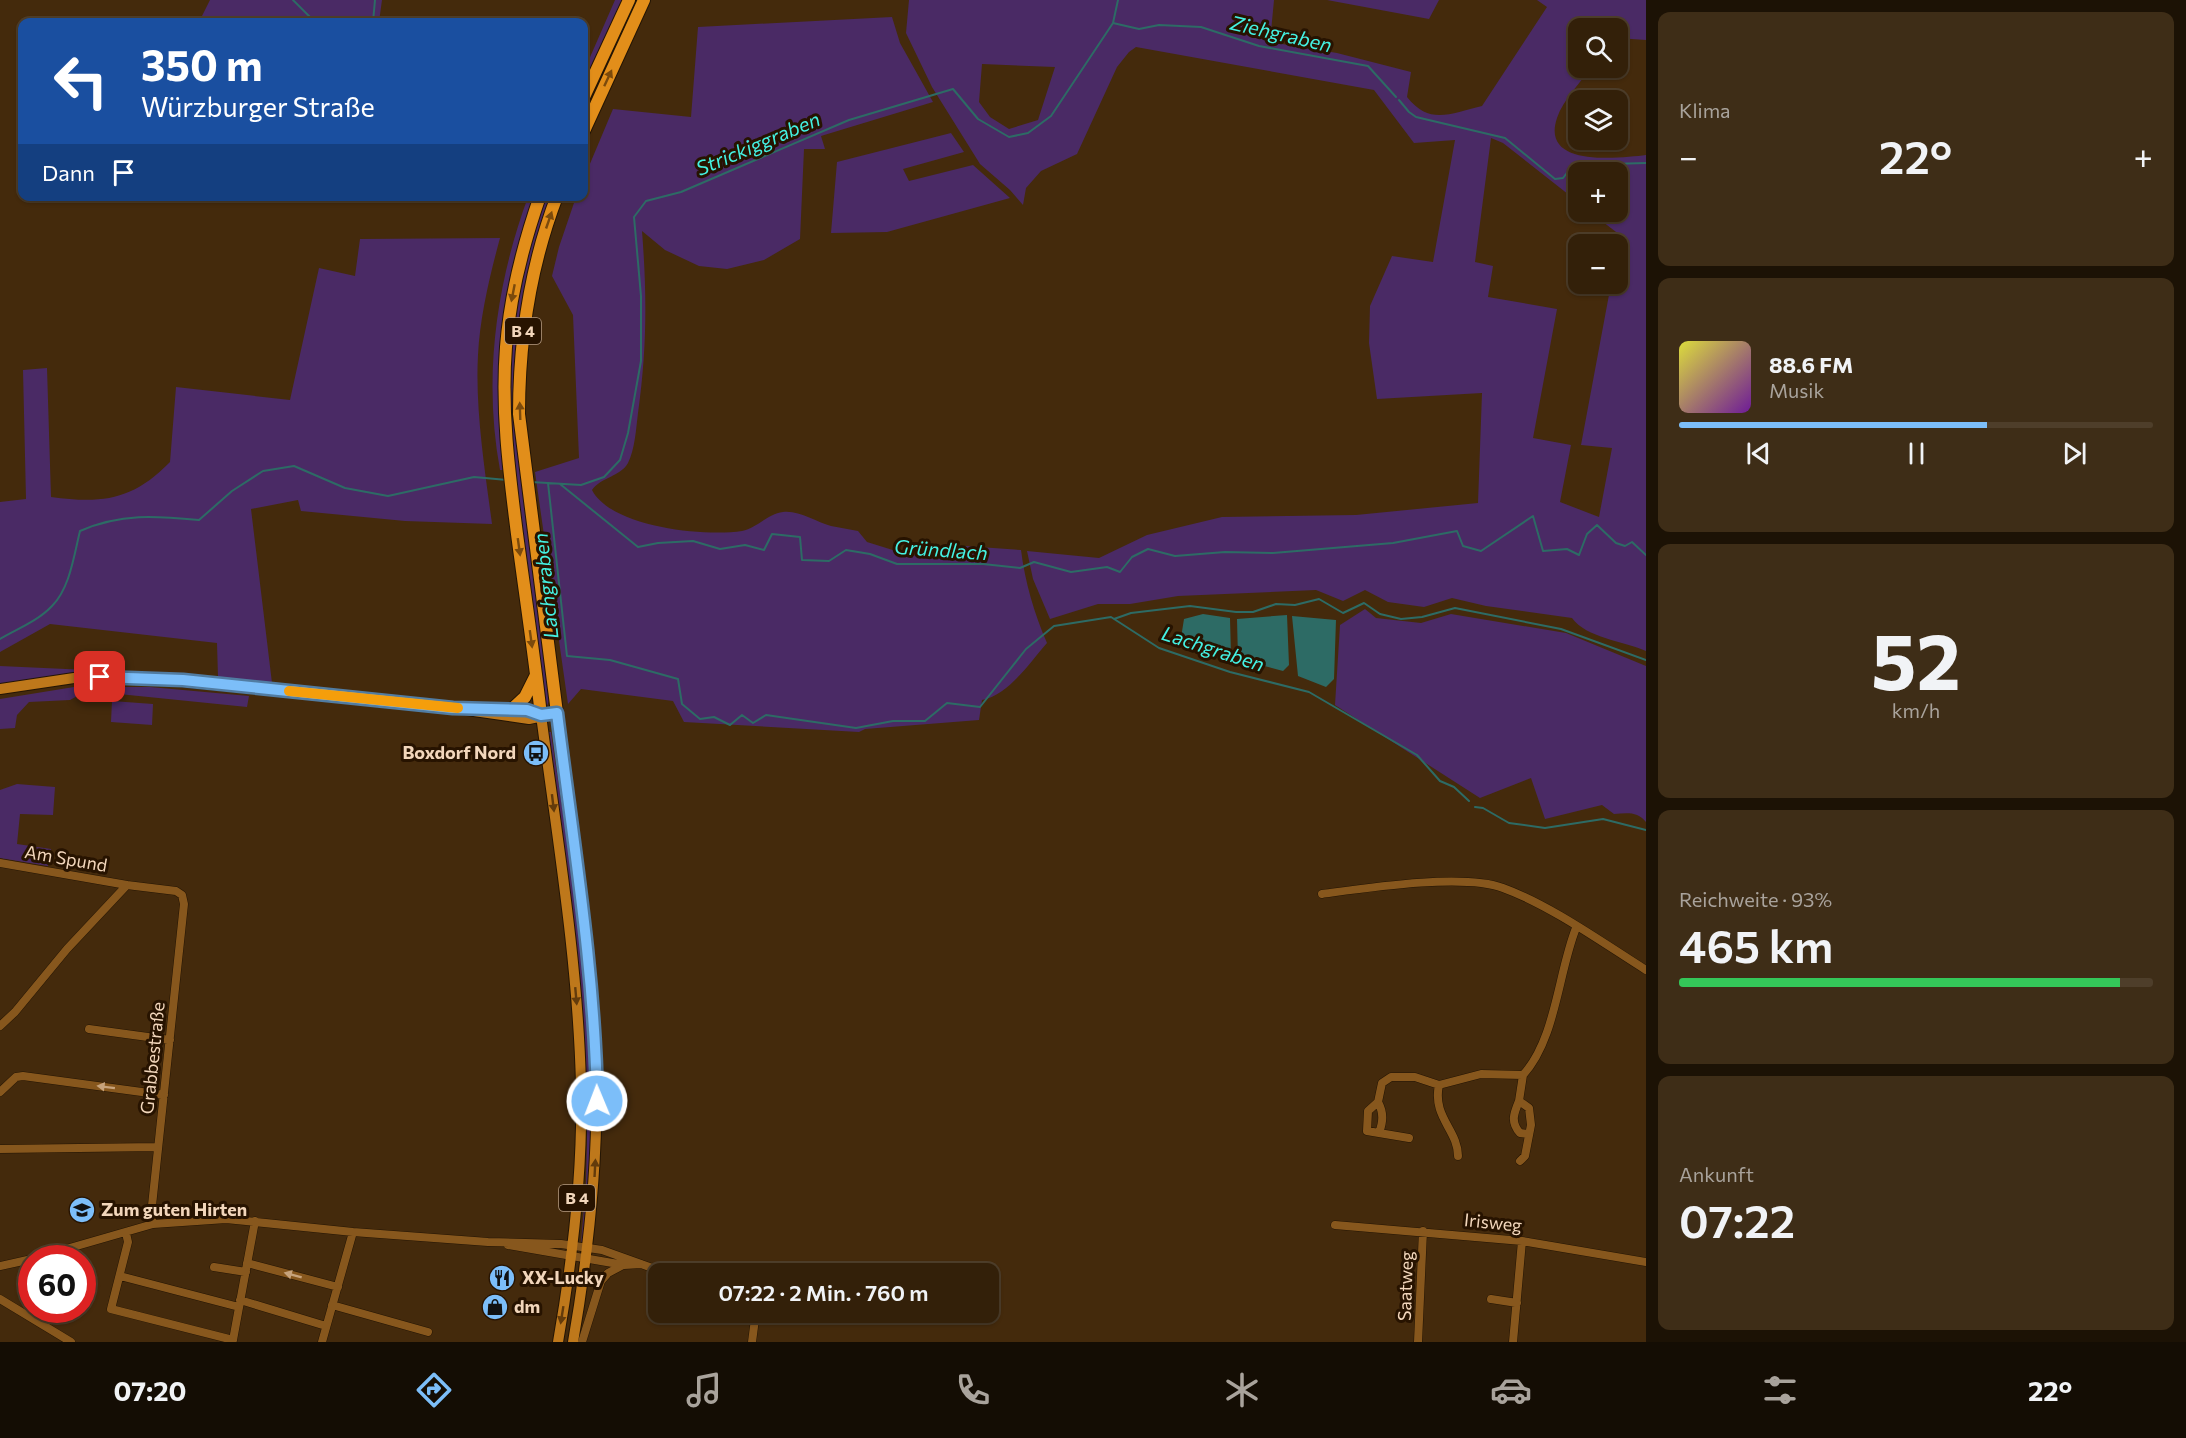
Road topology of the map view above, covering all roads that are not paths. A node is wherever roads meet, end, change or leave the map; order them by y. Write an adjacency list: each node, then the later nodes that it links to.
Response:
1 (629, 0): 3 (highway)
2 (644, 0): 4 (highway, one-way to 2)
3 (588, 88)
4 (588, 122)
5 (538, 201): 7 (highway, B 4, one-way to 7)
6 (555, 201): 11 (highway, B 4, one-way to 6)
7 (536, 674): 10 (highway); 12 (highway, B 4)
8 (0, 689): 9 (main road)
9 (453, 708): 10 (main road); 12 (main road)
10 (512, 709): 12 (main road)
11 (557, 713): 12 (main road); 44 (main road, B 4, one-way to 11)
12 (541, 715): 43 (main road, B 4, one-way to 43)
13 (0, 863): 14 (street, Am Spund)
14 (127, 885): 16 (street, Am Spund); 19 (street)
15 (1322, 894): 17 (street)
16 (182, 895): 21 (street, Grabbestraße)
17 (1576, 928): 18 (street); 22 (street)
18 (1646, 970)
19 (0, 1026)
20 (89, 1029): 21 (street)
21 (170, 1040): 25 (street, Grabbestraße)
22 (1523, 1075): 23 (street); 26 (street)
23 (1439, 1085): 27 (street); 33 (street)
24 (0, 1092): 25 (street, one-way to 24)
25 (164, 1095): 31 (street, Grabbestraße)
26 (1520, 1101): 29 (street); 29 (street)
27 (1378, 1102): 28 (street); 28 (street)
28 (1380, 1132): 30 (street)
29 (1528, 1134): 34 (street)
30 (1409, 1138)
31 (158, 1147): 32 (street); 36 (street, Grabbestraße)
32 (0, 1149)
33 (1458, 1156)
34 (1520, 1161)
35 (255, 1221): 36 (street); 39 (street); 46 (street)
36 (153, 1224): 40 (street)
37 (1335, 1225): 38 (street, Irisweg)
38 (1423, 1231): 41 (street, Irisweg); 70 (street, Saatweg)
39 (353, 1232): 43 (street); 55 (street)
40 (126, 1233): 42 (street); 54 (street)
41 (1522, 1241): 47 (street, Irisweg); 58 (street)
42 (83, 1245)
43 (572, 1251): 44 (street); 66 (main road, B 4, one-way to 66)
44 (587, 1253): 48 (street); 49 (street); 67 (main road, B 4)
45 (18, 1262): 50 (street)
46 (248, 1263): 53 (street); 55 (street, one-way to 46)
47 (1646, 1263)
48 (643, 1264): 49 (street); 51 (street)
49 (624, 1265): 68 (street)
50 (0, 1266)
51 (648, 1266)
52 (214, 1267): 53 (street)
53 (246, 1272): 59 (street)
54 (120, 1276): 59 (street); 59 (street)
55 (338, 1287): 60 (street)
56 (0, 1299): 64 (street)
57 (1491, 1299): 58 (street)
58 (1516, 1303): 71 (street)
59 (240, 1304): 62 (street)
60 (332, 1305): 62 (street); 63 (street)
61 (754, 1323): 69 (street)
62 (326, 1326): 65 (street)
63 (428, 1332)
64 (72, 1342)
65 (322, 1342)
66 (558, 1342)
67 (573, 1342)
68 (582, 1342)
69 (752, 1342)
70 (1418, 1342)
71 (1513, 1342)

